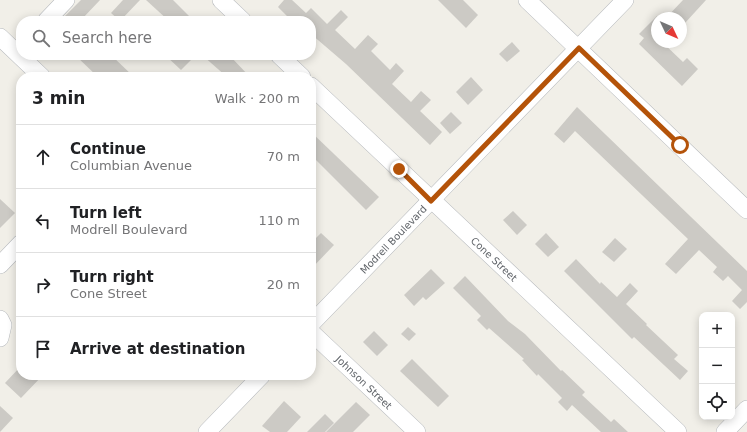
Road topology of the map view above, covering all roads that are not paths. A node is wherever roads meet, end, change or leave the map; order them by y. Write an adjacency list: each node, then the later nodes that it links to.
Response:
1 (66, 0): 5 (street)
2 (221, 0): 6 (street)
3 (527, 0): 9 (street)
4 (625, 0): 9 (street, Modrell Boulevard)
5 (51, 16)
6 (238, 16)
7 (0, 37): 8 (street)
8 (16, 48)
9 (579, 48): 15 (street, Modrell Boulevard); 16 (street)
10 (28, 60): 12 (street)
11 (283, 60): 13 (street)
12 (38, 72)
13 (297, 72)
14 (316, 91): 15 (street, Cone Street)
15 (431, 201): 20 (street, Modrell Boulevard); 27 (street, Cone Street)
16 (747, 210)
17 (16, 248): 18 (street)
18 (0, 265)
19 (0, 319): 22 (street)
20 (316, 319)
21 (316, 337): 26 (street, Johnson Street)
22 (0, 338)
23 (257, 380): 25 (street)
24 (747, 409): 28 (street)
25 (206, 432)
26 (417, 432)
27 (678, 432)
28 (725, 432)

